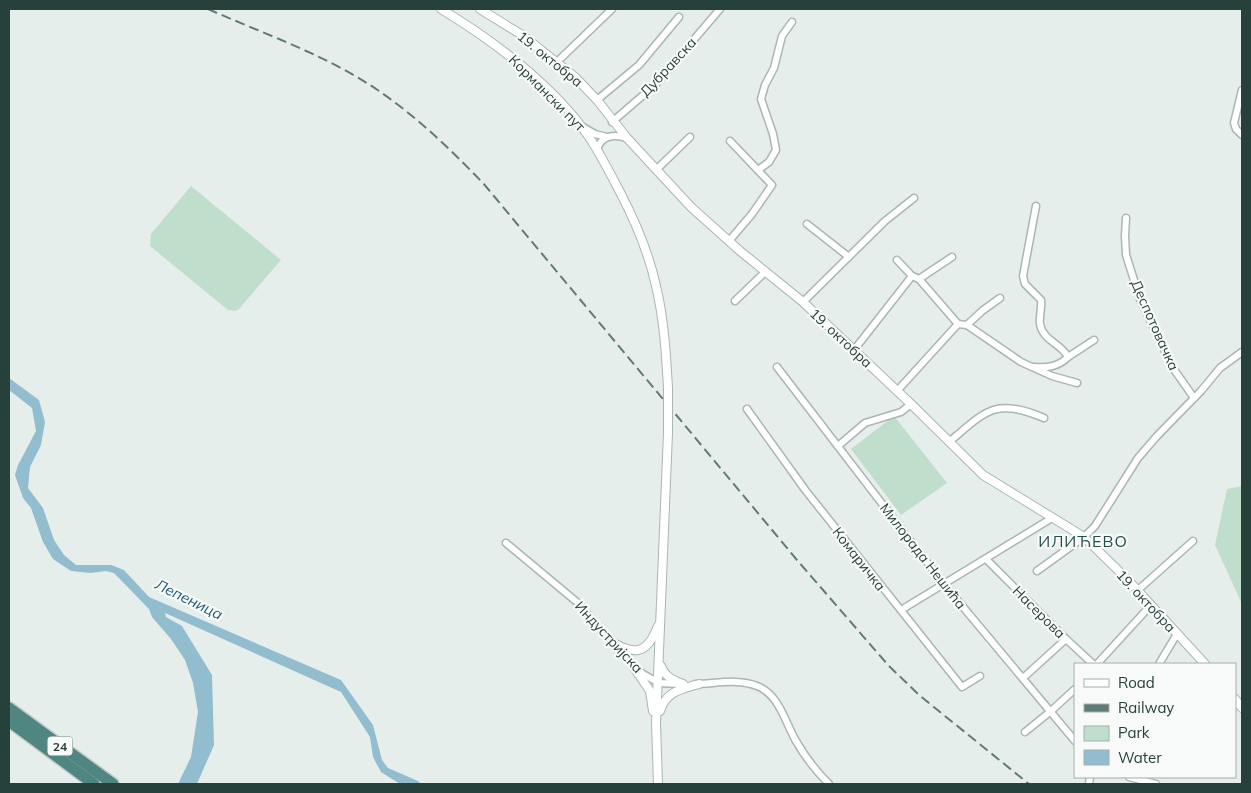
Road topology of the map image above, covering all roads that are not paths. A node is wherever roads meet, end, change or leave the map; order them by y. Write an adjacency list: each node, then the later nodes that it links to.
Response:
1 (441, 9): 11 (street, Кормански пут)
2 (480, 9): 7 (street, 19. октобра)
3 (612, 9): 7 (street)
4 (720, 9): 10 (street, Дубравска)
5 (679, 17): 9 (street)
6 (792, 22): 19 (street)
7 (557, 62): 9 (street, 19. октобра)
8 (1242, 90): 12 (street)
9 (597, 100): 10 (street, 19. октобра)
10 (614, 124): 13 (street); 15 (street, 19. октобра)
11 (580, 125): 13 (street); 17 (street, Кормански пут)
12 (1242, 135)
13 (610, 136): 15 (street); 17 (street)
14 (690, 137): 18 (street)
15 (627, 138): 18 (street, 19. октобра)
16 (730, 141): 19 (street)
17 (597, 150): 60 (street, Кормански пут, bridge)
18 (656, 170): 24 (street, 19. октобра)
19 (758, 170): 24 (street)
20 (914, 198): 25 (street)
21 (1036, 206): 39 (street)
22 (1126, 218): 44 (street, Деспотовачка)
23 (807, 224): 25 (street)
24 (729, 241): 28 (street, 19. октобра)
25 (849, 257): 33 (street)
26 (952, 257): 30 (street)
27 (897, 260): 29 (street)
28 (764, 272): 32 (street); 33 (street, 19. октобра)
29 (912, 276): 30 (street); 37 (street)
30 (919, 279): 34 (street)
31 (1000, 298): 35 (street)
32 (735, 301)
33 (803, 302): 37 (street, 19. октобра)
34 (958, 324): 35 (street); 43 (street)
35 (967, 325): 41 (street)
36 (1094, 340): 39 (street)
37 (854, 350): 43 (street, 19. октобра)
38 (1242, 352): 44 (street)
39 (1068, 357): 41 (street)
40 (777, 367): 49 (street, Милорада Нешића)
41 (1034, 367): 42 (street)
42 (1077, 383)
43 (897, 391): 45 (street, 19. октобра)
44 (1194, 398): 51 (street)
45 (911, 404): 48 (street, 19. октобра); 49 (street)
46 (747, 409): 59 (street, Комаричка)
47 (1044, 418): 48 (street)
48 (949, 442): 50 (street, 19. октобра)
49 (838, 446): 56 (street, Милорада Нешића)
50 (1052, 518): 51 (street, 19. октобра); 54 (street)
51 (1084, 537): 55 (street); 57 (street, 19. октобра)
52 (1193, 541): 57 (street)
53 (506, 543): 63 (street, Индустријска)
54 (986, 559): 56 (street); 62 (street, Насерова)
55 (1037, 571)
56 (943, 583): 59 (street); 71 (street, Милорада Нешића)
57 (1138, 590): 58 (street, 19. октобра)
58 (1150, 605): 61 (street, 19. октобра); 66 (street)
59 (901, 610): 70 (street, Комаричка)
60 (660, 622): 63 (street); 64 (street, Кормански пут)
61 (1177, 634): 67 (street); 68 (street, 19. октобра)
62 (1066, 639): 65 (street, Насерова); 71 (street)
63 (610, 640): 69 (street, Индустријска)
64 (659, 662): 72 (street, Кормански пут); 73 (street)
65 (1092, 663)
66 (1098, 663)
67 (1160, 663)
68 (1204, 663)
69 (633, 666): 72 (street, Индустријска); 82 (street)
70 (980, 676)
71 (1023, 678): 77 (street, Милорада Нешића)
72 (659, 683): 73 (street, Индустријска); 79 (street, Кормански пут)
73 (683, 684): 74 (street, Индустријска)
74 (699, 684): 79 (street); 87 (street, Индустријска)
75 (1074, 690): 77 (street)
76 (9, 708): 85 (highway, 24)
77 (1051, 711): 80 (street); 81 (street, Милорада Нешића)
78 (9, 721): 84 (highway, 24)
79 (656, 723): 82 (street, Кормански пут)
80 (1025, 732)
81 (1074, 740)
82 (656, 746): 86 (street)
83 (1133, 778): 88 (street)
84 (94, 784)
85 (112, 784)
86 (658, 784)
87 (829, 784)
88 (1156, 784)

